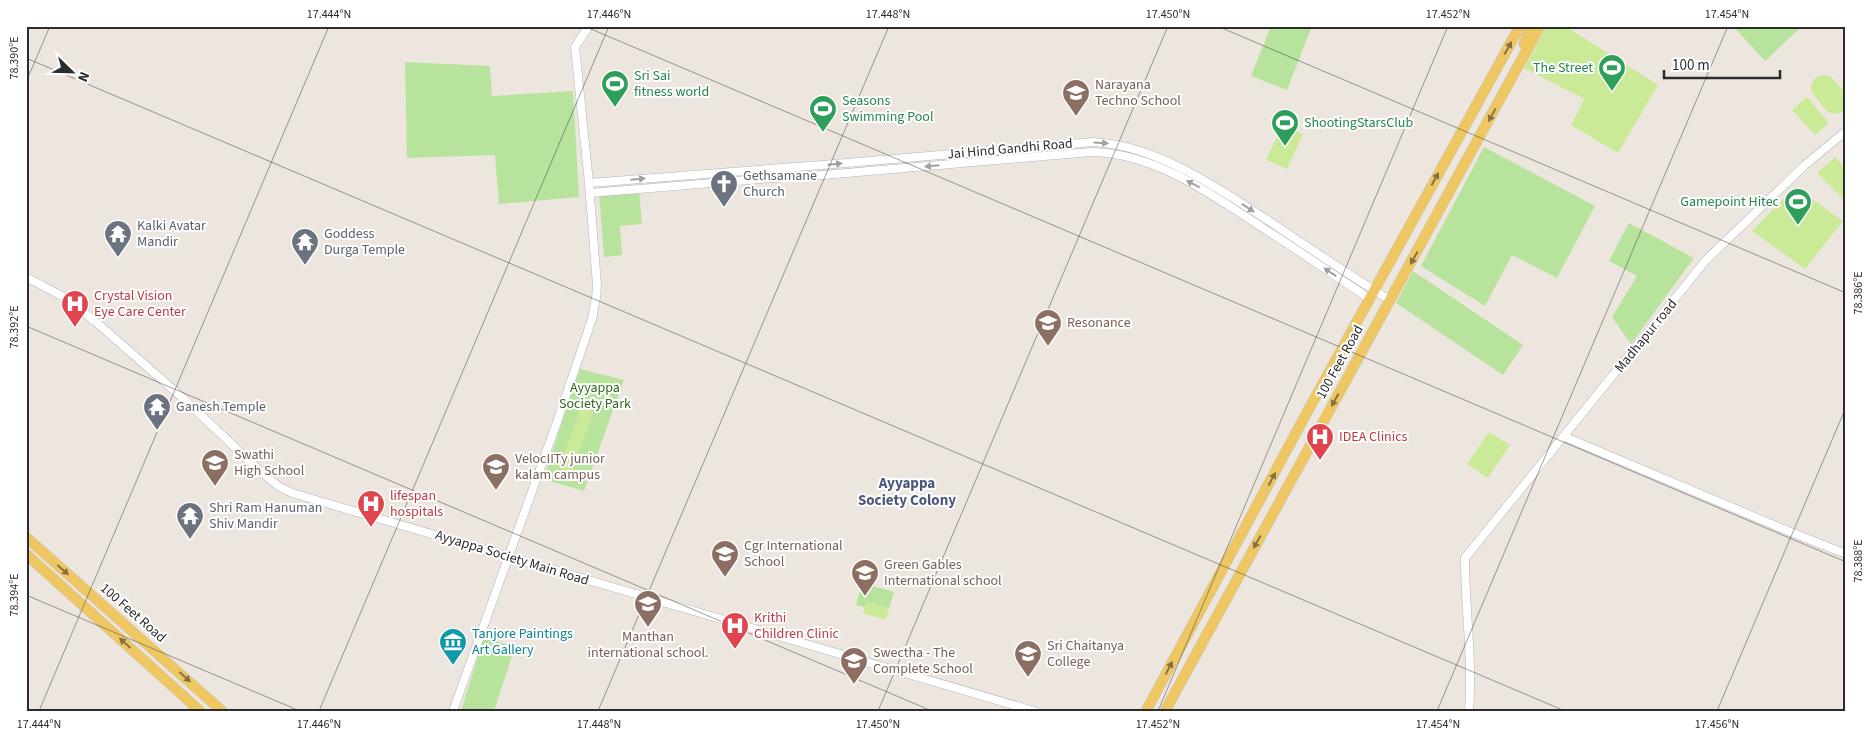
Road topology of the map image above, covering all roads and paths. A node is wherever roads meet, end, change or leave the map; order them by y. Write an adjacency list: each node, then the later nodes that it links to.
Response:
1 (589, 26): 7 (street)
2 (1520, 26): 9 (main road, 100 Feet Road, one-way to 2)
3 (1532, 26): 5 (main road)
4 (1540, 26): 5 (main road, 100 Feet Road)
5 (1506, 88): 10 (main road, 100 Feet Road, one-way to 10)
6 (1846, 131): 14 (street, Madhapur road)
7 (589, 182): 8 (street); 12 (street, Jai Hind Gandhi Road, one-way to 12)
8 (590, 193): 12 (street, Jai Hind Gandhi Road, one-way to 8); 18 (street)
9 (1424, 200): 10 (main road); 12 (main road, 100 Feet Road)
10 (1441, 209): 13 (main road, 100 Feet Road, one-way to 13)
11 (26, 276): 18 (street, Ayyappa Society Main Road)
12 (1372, 295): 13 (street, Jai Hind Gandhi Road); 23 (main road, 100 Feet Road, one-way to 12)
13 (1390, 300): 24 (main road, 100 Feet Road, one-way to 24)
14 (1564, 437): 17 (street); 25 (street, Madhapur road)
15 (26, 537): 20 (main road, 100 Feet Road, one-way to 20)
16 (26, 554): 19 (main road, 100 Feet Road, one-way to 16)
17 (1846, 554)
18 (508, 556): 21 (street); 22 (street, Ayyappa Society Main Road)
19 (200, 711)
20 (222, 711)
21 (453, 711)
22 (1034, 711)
23 (1146, 711)
24 (1165, 711)
25 (1469, 711)

